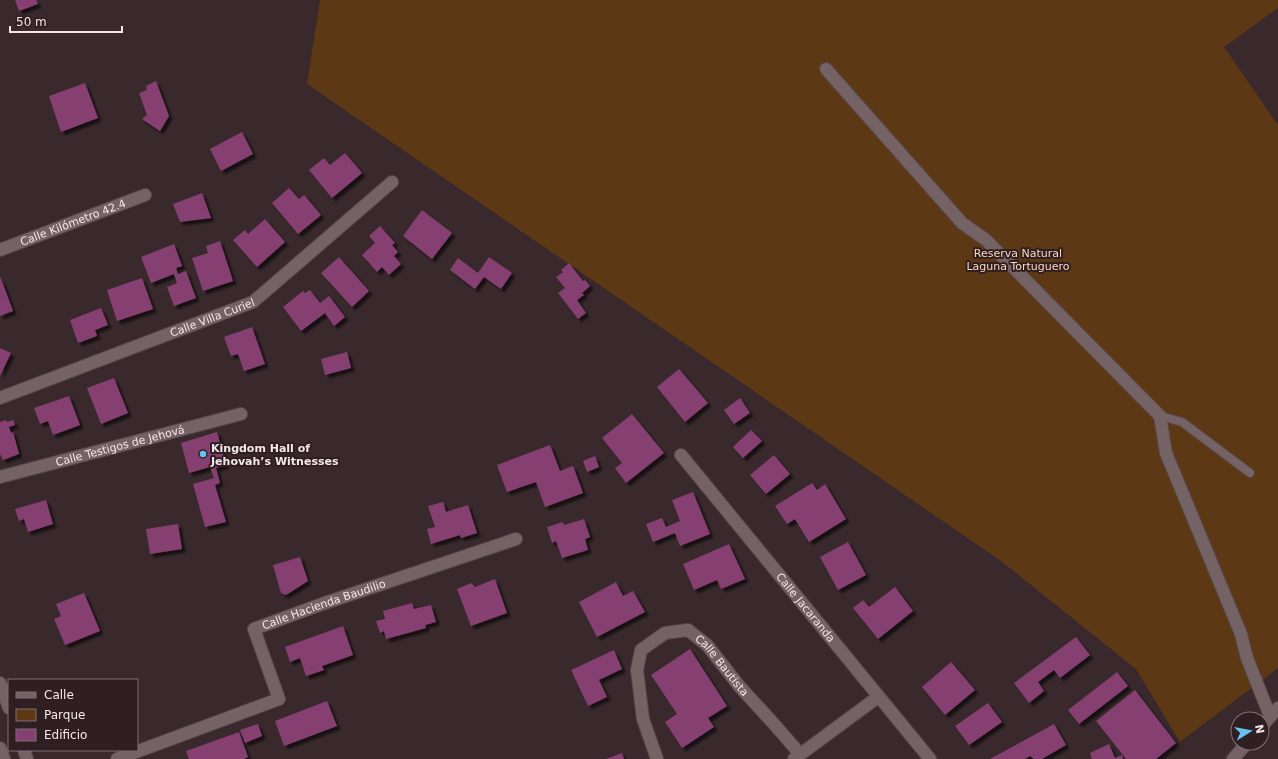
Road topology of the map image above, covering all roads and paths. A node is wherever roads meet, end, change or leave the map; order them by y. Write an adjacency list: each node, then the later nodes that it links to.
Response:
1 (826, 69): 7 (street)
2 (392, 182): 5 (street, Calle Villa Curiel)
3 (145, 194): 4 (street, Calle Kilómetro 42.4)
4 (0, 250)
5 (0, 398)
6 (241, 414): 10 (street, Calle Testigos de Jehová)
7 (1160, 416): 9 (lane); 15 (street)
8 (681, 455): 13 (street, Calle Jacaranda)
9 (1250, 473)
10 (0, 477)
11 (516, 539): 17 (street, Calle Hacienda Baudilio)
12 (0, 683): 14 (street)
13 (878, 696): 20 (street, Calle Bautista); 24 (street, Calle Jacaranda)
14 (8, 705)
15 (1274, 712)
16 (0, 748): 21 (street)
17 (138, 751)
18 (138, 751): 22 (street, Calle Hacienda Baudilio)
19 (1240, 751): 25 (street)
20 (797, 757): 23 (street, Calle Bautista)
21 (4, 759)
22 (116, 759)
23 (657, 759)
24 (930, 759)
25 (1233, 759)

